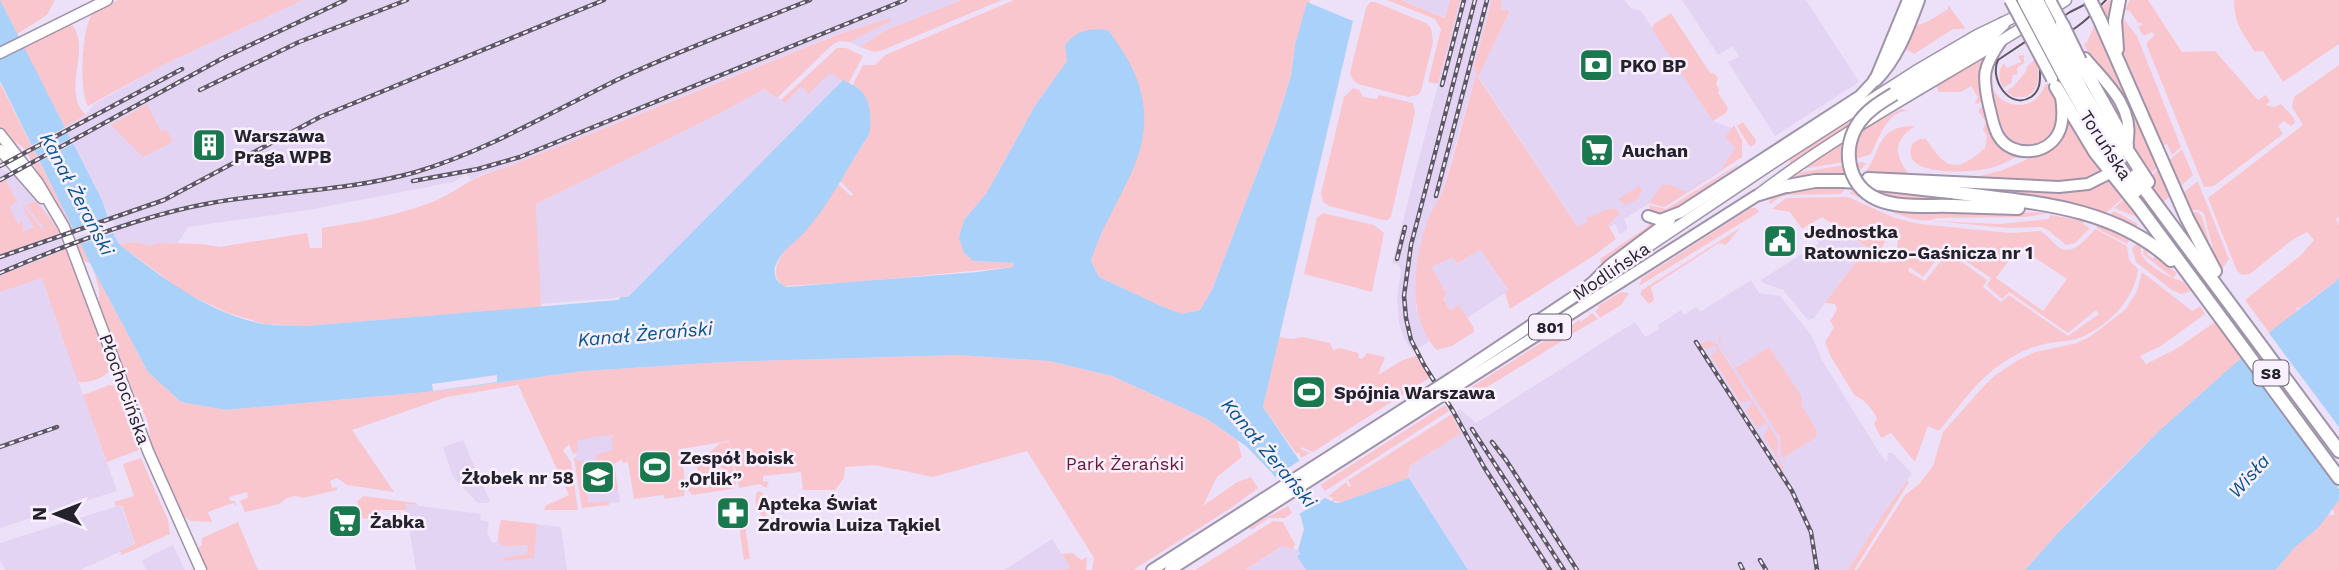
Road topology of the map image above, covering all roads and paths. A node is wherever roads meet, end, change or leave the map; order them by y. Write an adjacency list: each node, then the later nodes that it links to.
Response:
1 (107, 0): 15 (main road)
2 (1908, 0): 18 (main road)
3 (1918, 0): 18 (highway)
4 (2010, 0): 17 (main road, Toruńska, bridge)
5 (2024, 0): 17 (highway, Toruńska, bridge)
6 (2036, 0): 17 (highway, Toruńska, bridge)
7 (2043, 0): 12 (main road, 801)
8 (2050, 0): 13 (main road, bridge)
9 (2066, 0): 14 (main road, 801)
10 (2090, 0): 16 (highway, bridge)
11 (2119, 0): 16 (highway)
12 (2003, 24): 30 (highway, bridge); 34 (main road, Modlińska / 801)
13 (2062, 24): 17 (highway, bridge)
14 (2001, 41): 17 (main road); 27 (main road, Modlińska / 801)
15 (0, 53)
16 (2122, 69): 32 (highway)
17 (2068, 71): 20 (main road); 25 (highway); 25 (highway, Toruńska)
18 (1875, 80): 29 (main road)
19 (0, 134): 23 (main road, Płochocińska)
20 (2128, 140)
21 (0, 142): 23 (main road)
22 (0, 150): 28 (main road, Płochocińska)
23 (13, 151): 28 (main road, Płochocińska)
24 (2106, 175): 26 (main road)
25 (2131, 177): 32 (highway, Toruńska)
26 (1788, 186): 27 (main road); 30 (highway)
27 (1755, 196): 35 (main road, Modlińska / 801)
28 (53, 208): 41 (main road, Płochocińska)
29 (1687, 208): 31 (main road); 34 (main road)
30 (2085, 213): 32 (highway)
31 (1648, 216)
32 (2171, 233): 33 (highway); 33 (highway)
33 (2206, 279): 36 (highway); 37 (highway, S8); 38 (highway, S8); 39 (highway)
34 (1593, 282): 35 (main road, Modlińska / 801)
35 (1455, 382): 40 (main road, Modlińska / 801, bridge)
36 (2339, 437)
37 (2339, 452)
38 (2339, 464)
39 (2339, 478)
40 (1280, 494): 42 (main road, Modlińska / 801); 43 (main road, Modlińska / 801)
41 (201, 570)
42 (1152, 570)
43 (1170, 570)

